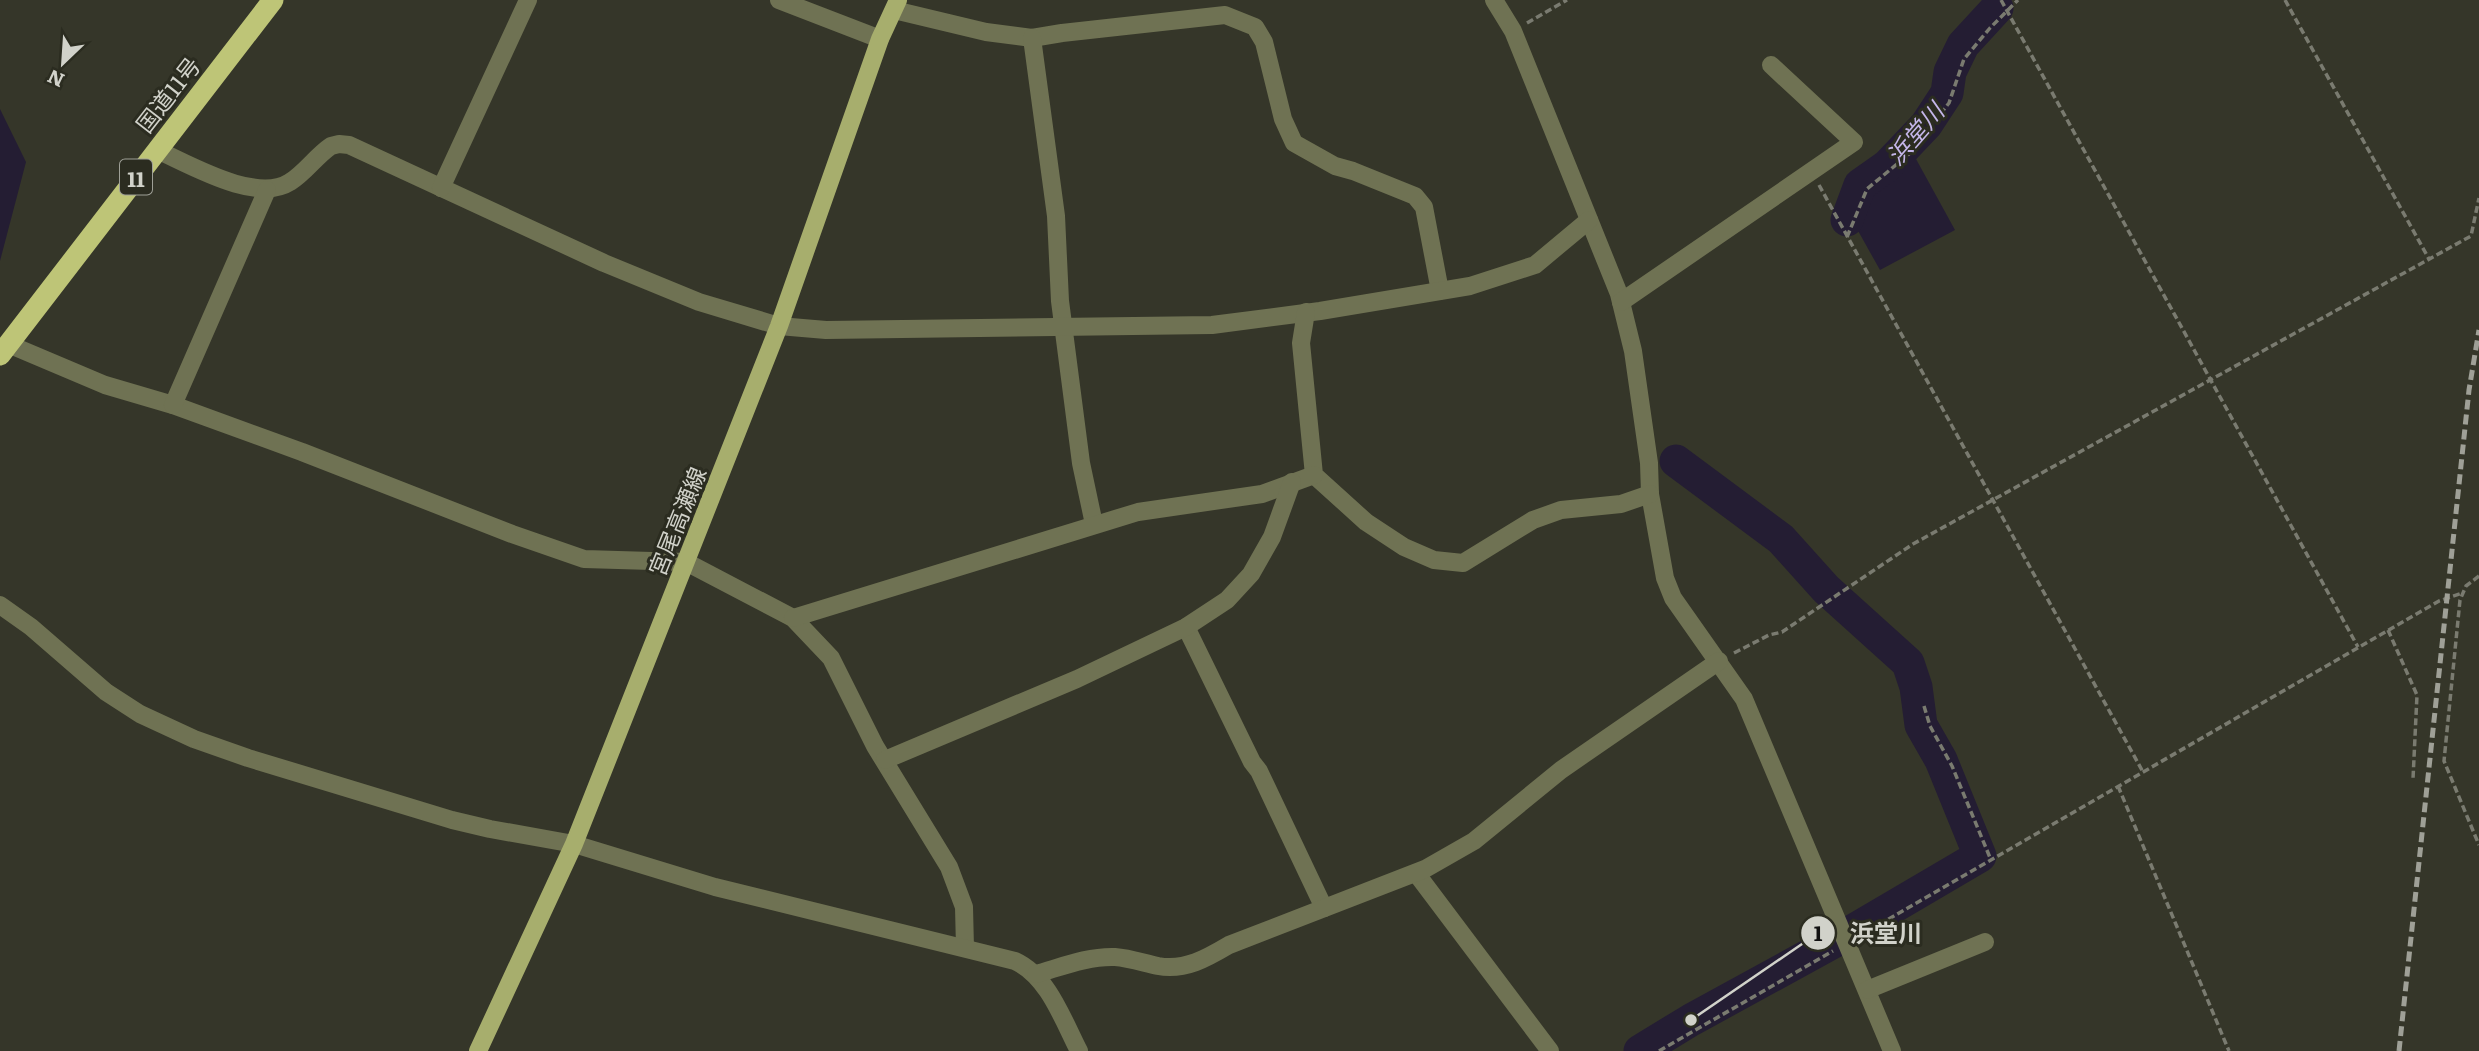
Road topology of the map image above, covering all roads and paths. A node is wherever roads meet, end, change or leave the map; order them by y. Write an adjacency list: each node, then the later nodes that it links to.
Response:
1 (274, 0): 15 (highway, 国道11号 / 11)
2 (528, 0): 17 (street)
3 (779, 0): 13 (street)
4 (1493, 0): 11 (street)
5 (1567, 0): 11 (path)
6 (2001, 0): 10 (path)
7 (2018, 0): 10 (path)
8 (2285, 0): 22 (path)
9 (896, 5): 12 (street); 13 (main road, 宮尾高瀬線)
10 (2007, 10): 21 (path); 29 (path)
11 (1513, 31): 20 (street)
12 (1032, 38): 23 (street); 27 (street)
13 (880, 39): 26 (main road, 宮尾高瀬線)
14 (1771, 65): 16 (street)
15 (157, 150): 18 (street); 28 (highway, 国道11号 / 11)
16 (1811, 171): 21 (path); 24 (street)
17 (441, 188): 18 (street); 26 (street)
18 (267, 190): 30 (street)
19 (2479, 198): 22 (path)
20 (1589, 220): 23 (street); 24 (street)
21 (1847, 237): 34 (path)
22 (2429, 259): 29 (path)
23 (1440, 290): 25 (street)
24 (1621, 302): 33 (street)
25 (1306, 312): 27 (street); 31 (street)
26 (779, 326): 27 (street); 36 (main road, 宮尾高瀬線)
27 (1064, 328): 35 (street)
28 (4, 349): 30 (street)
29 (2211, 380): 34 (path); 43 (path)
30 (173, 405): 36 (street)
31 (1314, 475): 32 (street); 33 (street)
32 (1292, 482): 35 (street); 41 (street)
33 (1650, 494): 44 (street)
34 (1991, 501): 44 (path); 47 (path)
35 (1094, 524): 40 (street)
36 (685, 562): 40 (street); 50 (main road, 宮尾高瀬線)
37 (2479, 576): 38 (path)
38 (2462, 593): 42 (path); 51 (path)
39 (0, 605): 50 (street)
40 (793, 618): 46 (street)
41 (1186, 627): 46 (street); 54 (street)
42 (2388, 630): 43 (path); 48 (path)
43 (2358, 647): 47 (path)
44 (1719, 661): 53 (street); 56 (street)
45 (1924, 706): 52 (path)
46 (885, 760): 57 (street)
47 (2143, 772): 49 (path)
48 (2413, 779)
49 (2118, 786): 52 (path); 65 (path)
50 (574, 844): 57 (street); 60 (main road, 宮尾高瀬線)
51 (2479, 845)
52 (1991, 860): 56 (path)
53 (1416, 873): 54 (street); 62 (street)
54 (1324, 908): 58 (street)
55 (1985, 942): 59 (street)
56 (1847, 943): 59 (street); 63 (path)
57 (965, 948): 58 (street)
58 (1035, 974): 61 (street)
59 (1867, 990): 64 (street)
60 (478, 1051)
61 (1079, 1051)
62 (1550, 1051)
63 (1659, 1051)
64 (1892, 1051)
65 (2229, 1051)

